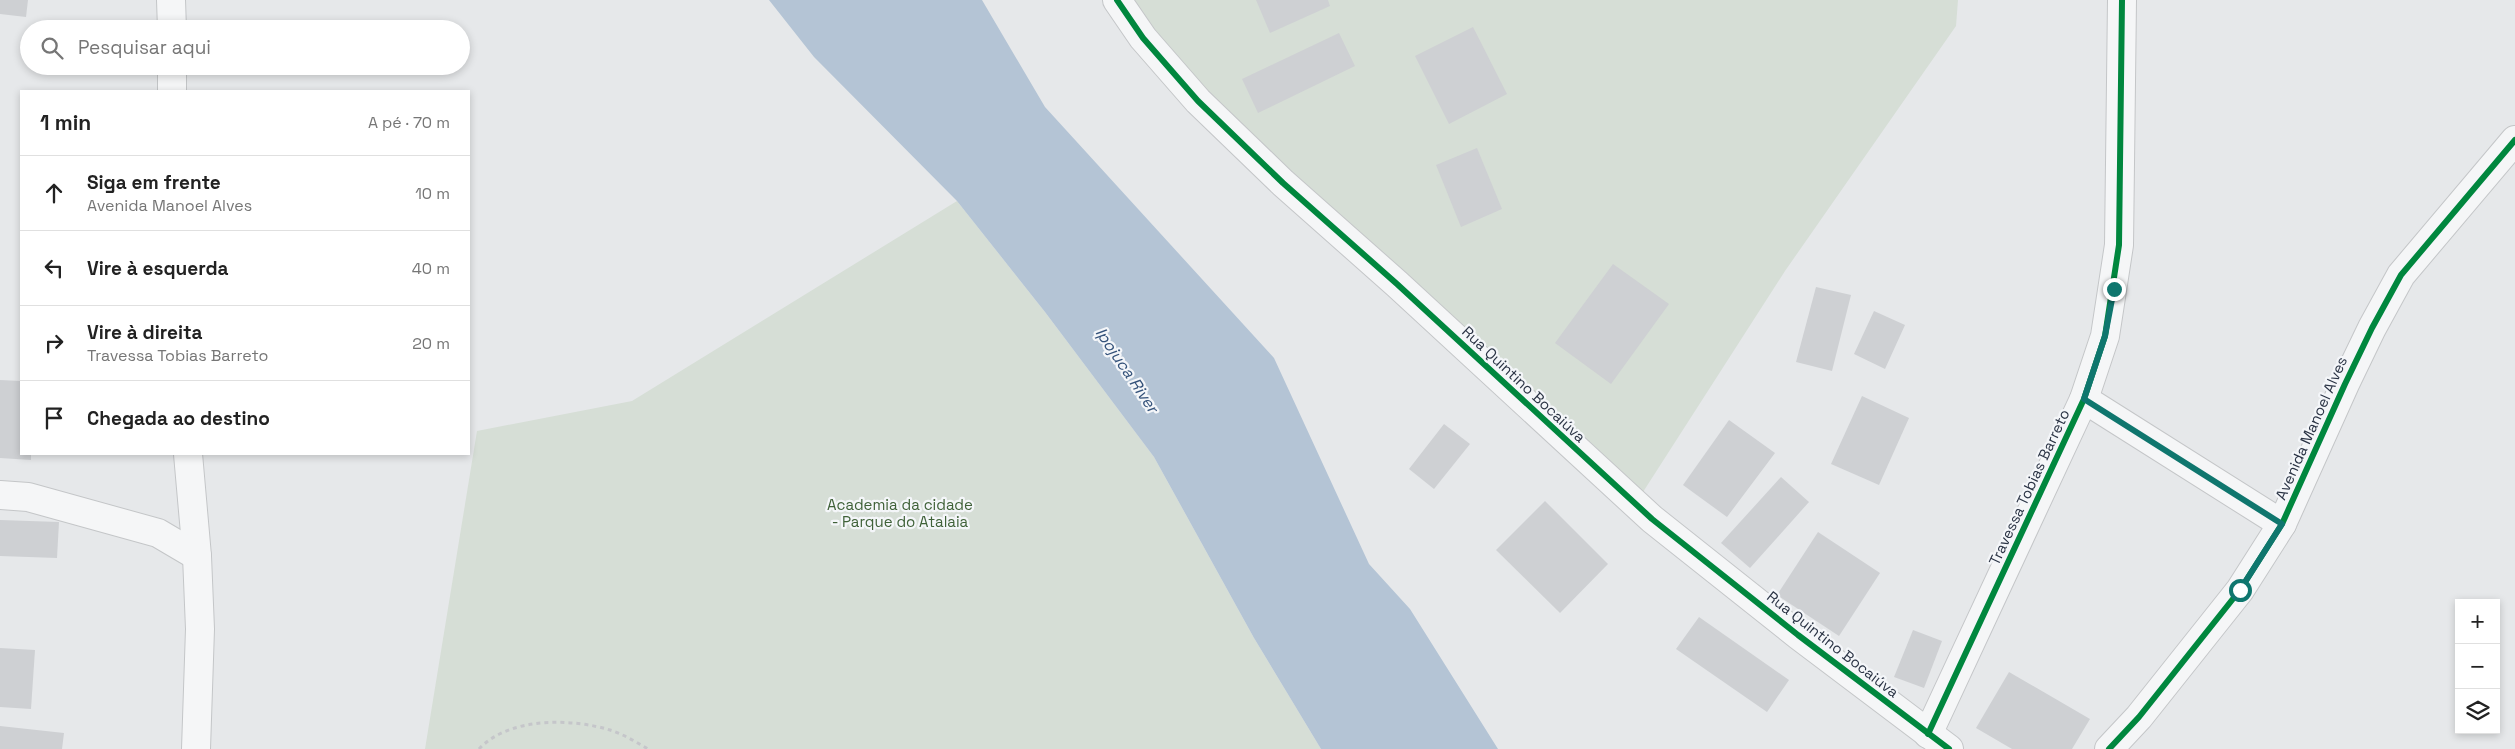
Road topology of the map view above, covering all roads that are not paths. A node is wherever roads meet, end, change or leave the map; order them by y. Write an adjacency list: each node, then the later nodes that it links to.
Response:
1 (172, 0): 4 (street)
2 (1117, 0): 13 (street, Rua Quintino Bocaiúva)
3 (2122, 0): 8 (street, Travessa Tobias Barreto)
4 (172, 20)
5 (172, 75): 6 (street)
6 (172, 90)
7 (2515, 140): 11 (street, Avenida Manoel Alves)
8 (2084, 399): 11 (street); 13 (street, Travessa Tobias Barreto)
9 (188, 455): 12 (street)
10 (0, 496): 12 (street)
11 (2282, 524): 15 (street, Avenida Manoel Alves)
12 (197, 556): 14 (street)
13 (1939, 741)
14 (196, 749)
15 (2108, 749)

